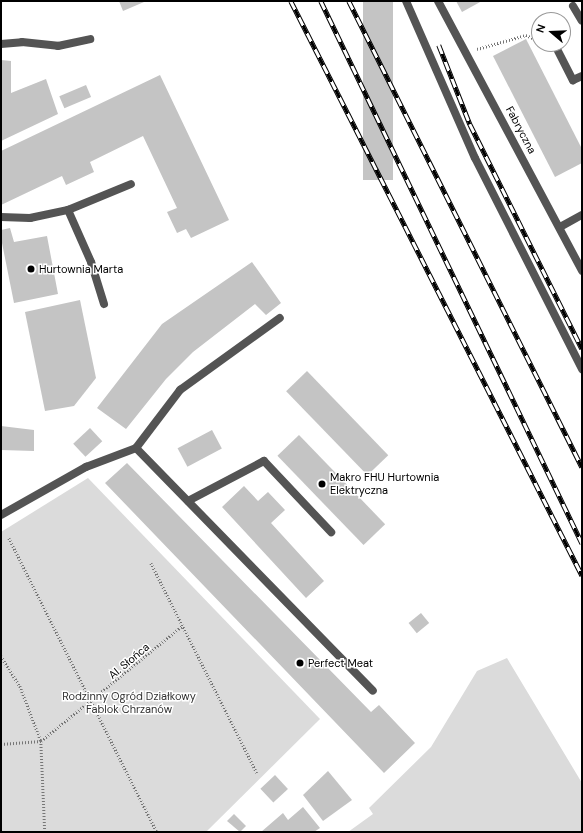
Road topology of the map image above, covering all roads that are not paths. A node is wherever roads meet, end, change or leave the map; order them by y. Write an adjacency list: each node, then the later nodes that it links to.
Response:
1 (406, 1): 17 (street)
2 (438, 1): 13 (street, Fabryczna)
3 (573, 6): 4 (street)
4 (582, 21)
5 (90, 39): 6 (street)
6 (1, 44)
7 (559, 52): 8 (street)
8 (582, 76)
9 (131, 184): 10 (street)
10 (68, 210): 12 (street); 15 (street)
11 (582, 215): 13 (street)
12 (1, 217)
13 (560, 227): 14 (street, Fabryczna)
14 (582, 271)
15 (104, 304)
16 (280, 318): 18 (street)
17 (582, 369)
18 (136, 448): 19 (street); 20 (street)
19 (188, 501): 21 (street); 22 (street)
20 (1, 515)
21 (331, 532)
22 (373, 691)

